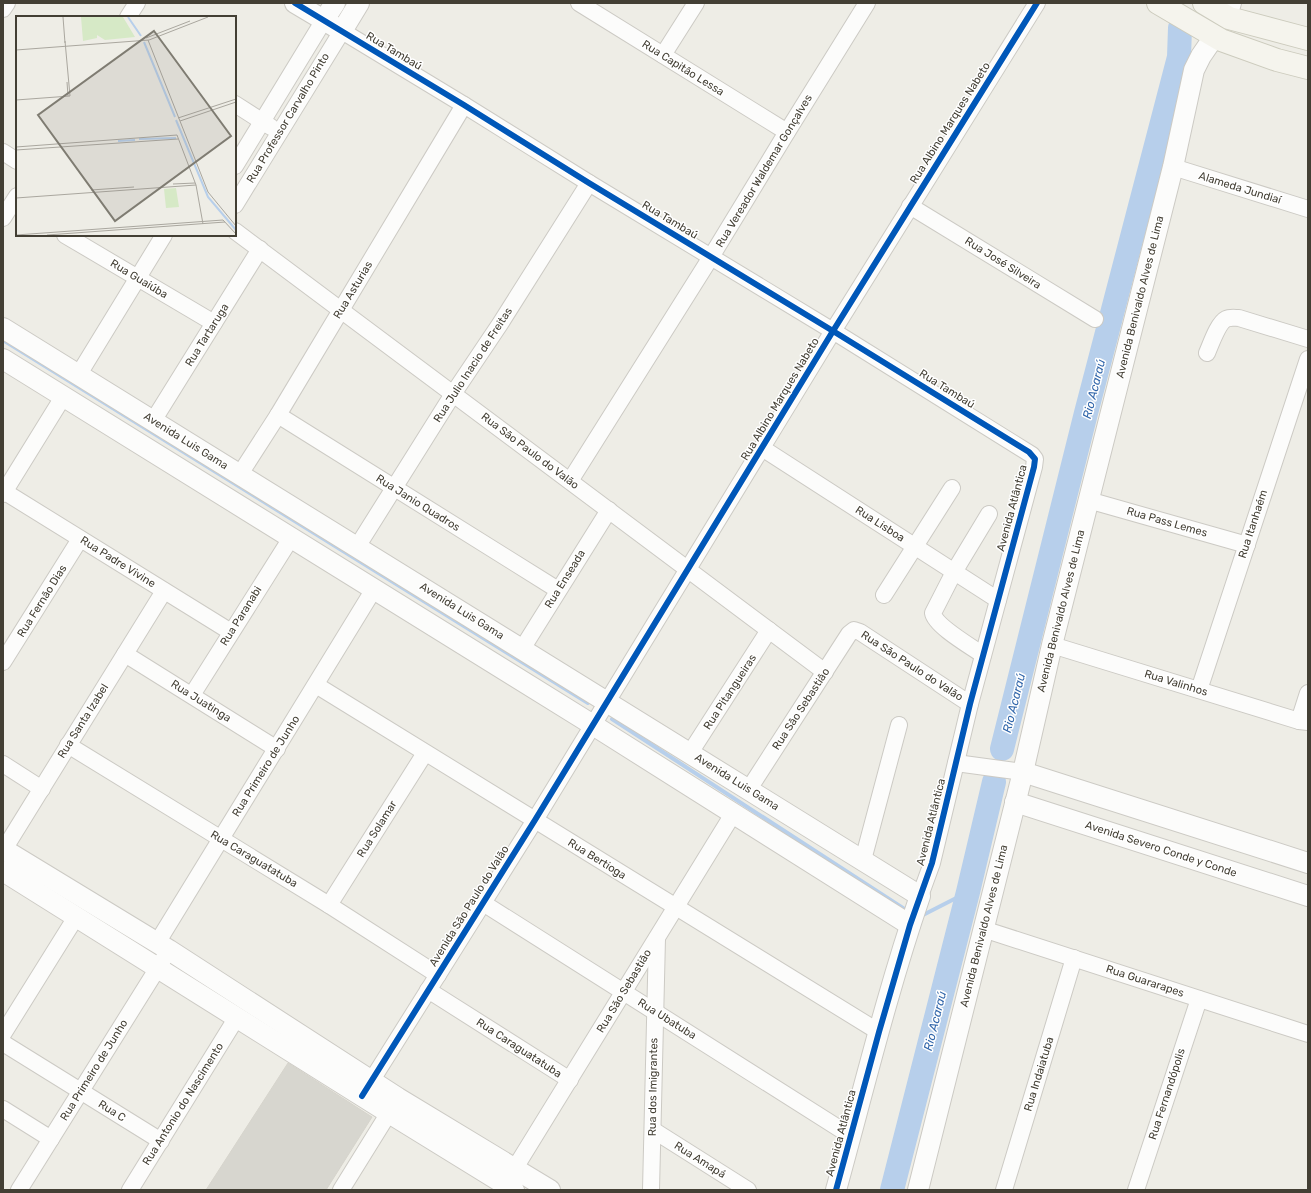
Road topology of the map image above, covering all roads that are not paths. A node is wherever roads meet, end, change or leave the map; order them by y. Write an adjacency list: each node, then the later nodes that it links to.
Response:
1 (7, 3): 12 (street)
2 (137, 3): 14 (street)
3 (295, 3): 15 (street, Rua Tambaú)
4 (335, 3): 15 (street)
5 (359, 3): 16 (street)
6 (580, 3): 19 (street, Rua Capitão Lessa)
7 (696, 3): 19 (street)
8 (867, 3): 25 (street, Rua Vereador Waldemar Gonçalves)
9 (1038, 3): 33 (street, Rua Albino Marques Nabeto)
10 (1158, 3): 17 (main road)
11 (1204, 3): 13 (main road)
12 (3, 9)
13 (1231, 11): 18 (main road)
14 (129, 16)
15 (324, 20): 16 (street, Rua Tambaú); 23 (street, Rua Professor Carvalho Pinto)
16 (342, 31): 22 (street, Rua Tambaú); 24 (street, Rua Professor Carvalho Pinto)
17 (1214, 37): 20 (main road); 29 (street, Avenida Benivaldo Alves de Lima)
18 (1308, 39)
19 (663, 55): 25 (street, Rua Capitão Lessa)
20 (1308, 68)
21 (236, 105): 23 (street)
22 (464, 105): 30 (street, Rua Tambaú); 42 (street, Rua Asturias)
23 (263, 122): 24 (street); 28 (street, Rua Professor Carvalho Pinto)
24 (279, 132): 32 (street, Rua Professor Carvalho Pinto)
25 (787, 132): 40 (street, Rua Vereador Waldemar Gonçalves)
26 (3, 152): 27 (street)
27 (16, 160)
28 (236, 164)
29 (1173, 168): 34 (street, Alameda Jundiaí); 63 (street, Avenida Benivaldo Alves de Lima)
30 (589, 183): 40 (street, Rua Tambaú); 52 (street, Rua Julio Inacio de Freitas)
31 (15, 202): 35 (street)
32 (236, 203)
33 (910, 206): 43 (street, Rua José Silveira); 46 (street, Rua Albino Marques Nabeto)
34 (1308, 208)
35 (3, 218)
36 (236, 232): 39 (street, Rua São Paulo do Valão)
37 (67, 236): 41 (street, Rua Guaiúba)
38 (163, 236): 41 (street)
39 (260, 250): 42 (street, Rua São Paulo do Valão); 44 (street, Rua Tartaruga)
40 (712, 257): 46 (street, Rua Tambaú); 59 (street, Rua Vereador Waldemar Gonçalves)
41 (138, 278): 44 (street, Rua Guaiúba); 51 (street)
42 (340, 310): 52 (street, Rua São Paulo do Valão); 54 (street, Rua Asturias)
43 (1095, 319)
44 (214, 323): 55 (street, Rua Tartaruga)
45 (3, 328): 51 (street, Avenida Luis Gama)
46 (834, 331): 56 (street, Rua Albino Marques Nabeto); 57 (street, Rua Tambaú)
47 (1308, 339): 48 (street)
48 (1207, 353)
49 (3, 359): 53 (street)
50 (1308, 359): 68 (street, Rua Itanhaém)
51 (79, 374): 55 (street, Avenida Luis Gama)
52 (453, 394): 59 (street, Rua São Paulo do Valão); 60 (street, Rua Julio Inacio de Freitas)
53 (63, 397): 62 (street); 66 (street)
54 (278, 415): 58 (street, Rua Asturias); 60 (street, Rua Janio Quadros)
55 (153, 421): 58 (street, Avenida Luis Gama)
56 (762, 448): 69 (street, Rua Lisboa); 71 (street, Rua Albino Marques Nabeto)
57 (1034, 457): 77 (street, Avenida Atlântica)
58 (240, 474): 70 (street, Avenida Luis Gama)
59 (570, 481): 64 (street, Rua São Paulo do Valão)
60 (394, 487): 70 (street, Rua Julio Inacio de Freitas); 74 (street, Rua Janio Quadros)
61 (952, 488): 69 (street)
62 (4, 493): 67 (street, Rua Padre Vivine)
63 (1088, 500): 68 (street, Rua Pass Lemes); 81 (street, Avenida Benivaldo Alves de Lima)
64 (609, 510): 71 (street, Rua São Paulo do Valão); 74 (street, Rua Enseada)
65 (989, 514): 72 (street)
66 (290, 538): 73 (street); 80 (street, Rua Paranabi)
67 (80, 539): 75 (street, Rua Padre Vivine); 85 (street, Rua Fernão Dias)
68 (1247, 545): 88 (street, Rua Itanhaém)
69 (915, 546): 72 (street, Rua Lisboa); 76 (street)
70 (357, 547): 82 (street, Avenida Luis Gama)
71 (688, 570): 78 (street, Rua São Paulo do Valão); 91 (street, Rua Albino Marques Nabeto)
72 (954, 572): 77 (street, Rua Lisboa); 84 (street)
73 (374, 589): 87 (street, Rua Primeiro de Junho); 94 (street)
74 (558, 590): 82 (street, Rua Enseada)
75 (164, 591): 80 (street, Rua Padre Vivine); 83 (street, Rua Santa Izabel)
76 (884, 595)
77 (998, 600): 84 (street, Avenida Atlântica)
78 (769, 630): 86 (street, Rua São Paulo do Valão); 99 (street, Rua Pitangueiras)
79 (854, 630): 86 (street, Rua São Sebastião); 92 (street, Rua São Paulo do Valão)
80 (231, 632): 90 (street, Rua Paranabi)
81 (1052, 645): 88 (street, Rua Valinhos); 102 (street, Avenida Benivaldo Alves de Lima)
82 (522, 649): 91 (street, Avenida Luis Gama)
83 (125, 654): 90 (street, Rua Juatinga); 96 (street, Rua Santa Izabel)
84 (983, 655): 92 (street, Avenida Atlântica)
85 (3, 662)
86 (825, 672): 104 (street, Rua São Sebastião)
87 (316, 686): 97 (street, Rua Primeiro de Junho); 98 (street, Rua Bertioga)
88 (1199, 690): 93 (street, Rua Valinhos)
89 (1308, 693): 93 (street)
90 (192, 695): 97 (street, Rua Juatinga)
91 (608, 702): 94 (street, Rua Albino Marques Nabeto); 99 (street, Avenida Luis Gama)
92 (970, 704): 100 (street, Avenida Atlântica)
93 (1303, 722)
94 (593, 725): 106 (street); 107 (street, Avenida São Paulo do Valão)
95 (899, 725): 110 (street)
96 (68, 745): 103 (street, Rua Santa Izabel); 108 (street, Rua Caraguatatuba)
97 (277, 749): 108 (street, Rua Primeiro de Junho)
98 (425, 753): 107 (street, Rua Bertioga); 116 (street, Rua Solamar)
99 (690, 753): 104 (street, Avenida Luis Gama)
100 (963, 763): 102 (street); 113 (street, Avenida Atlântica)
101 (3, 764): 103 (street)
102 (1016, 771): 105 (street, Avenida Benivaldo Alves de Lima); 111 (street)
103 (42, 789): 109 (street, Rua Santa Izabel)
104 (749, 789): 110 (street, Avenida Luis Gama)
105 (1015, 802): 114 (street, Avenida Severo Conde y Conde); 120 (street, Avenida Benivaldo Alves de Lima)
106 (733, 814): 117 (street, Rua São Sebastião); 119 (street)
107 (535, 820): 115 (street, Avenida São Paulo do Valão); 117 (street, Rua Bertioga)
108 (221, 839): 116 (street, Rua Caraguatatuba); 122 (street, Rua Primeiro de Junho)
109 (3, 850): 122 (street)
110 (863, 860): 113 (street, Avenida Luis Gama)
111 (1308, 863)
112 (3, 871): 118 (street)
113 (920, 896): 119 (street, Avenida Atlântica)
114 (1308, 896)
115 (483, 903): 125 (street, Avenida São Paulo do Valão); 127 (street, Rua Ubatuba)
116 (329, 905): 125 (street, Rua Caraguatatuba)
117 (675, 906): 121 (street, Rua São Sebastião); 131 (street, Rua Bertioga)
118 (76, 917): 124 (street); 132 (street)
119 (910, 925): 131 (street, Avenida Atlântica)
120 (983, 929): 123 (street, Rua Guararapes); 153 (street, Avenida Benivaldo Alves de Lima)
121 (657, 936): 127 (street, Rua São Sebastião); 129 (street, Rua dos Imigrantes)
122 (163, 946): 124 (street, Rua Primeiro de Junho); 136 (street)
123 (1074, 958): 128 (street, Rua Guararapes); 154 (street, Rua Indaiatuba)
124 (158, 968): 130 (street); 137 (street, Rua Primeiro de Junho)
125 (438, 975): 126 (street, Avenida São Paulo do Valão)
126 (428, 990): 135 (street, Rua Caraguatatuba); 136 (street, Avenida São Paulo do Valão)
127 (623, 992): 129 (street, Rua Ubatuba); 135 (street, Rua São Sebastião)
128 (1199, 999): 133 (street, Rua Guararapes); 155 (street, Rua Fernandópolis)
129 (655, 1012): 140 (street, Rua dos Imigrantes); 141 (street, Rua Ubatuba)
130 (237, 1017): 136 (street); 143 (street, Rua Antonio do Nascimento)
131 (879, 1032): 141 (street, Avenida Atlântica)
132 (3, 1034)
133 (1308, 1034)
134 (3, 1043): 137 (street, Rua C)
135 (570, 1080): 144 (street, Rua São Sebastião)
136 (367, 1088): 138 (street)
137 (81, 1092): 142 (street, Rua Primeiro de Junho); 143 (street, Rua C)
138 (393, 1105): 144 (street); 147 (street); 148 (street)
139 (3, 1109): 142 (street)
140 (653, 1130): 150 (street, Rua dos Imigrantes); 151 (street, Rua Amapá)
141 (851, 1136): 152 (street, Avenida Atlântica)
142 (51, 1139): 145 (street, Rua Primeiro de Junho)
143 (161, 1141): 146 (street, Rua Antonio do Nascimento)
144 (515, 1168): 149 (street)
145 (19, 1190)
146 (130, 1190)
147 (341, 1190)
148 (514, 1190)
149 (550, 1190)
150 (651, 1190)
151 (748, 1190)
152 (836, 1190)
153 (918, 1190)
154 (1004, 1190)
155 (1136, 1190)

